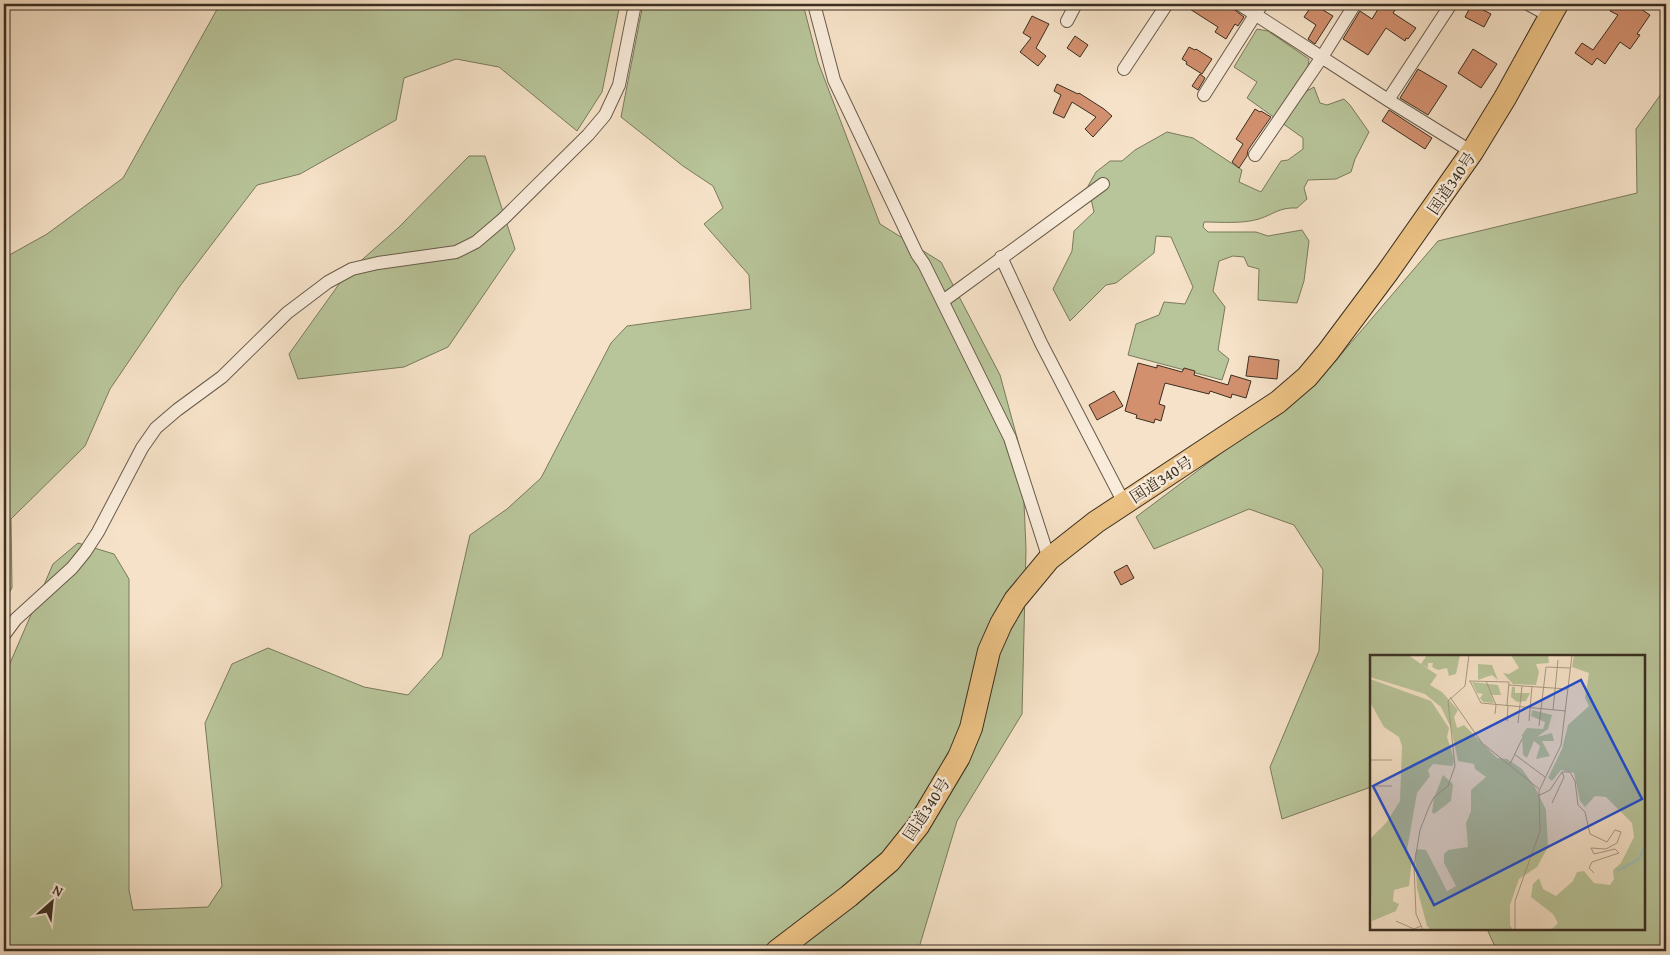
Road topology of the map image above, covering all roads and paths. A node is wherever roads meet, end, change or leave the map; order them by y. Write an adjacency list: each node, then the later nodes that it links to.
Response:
1 (635, 4): 23 (street)
2 (814, 4): 20 (street)
3 (1076, 4): 11 (street)
4 (1167, 4): 13 (street)
5 (1239, 4): 9 (street)
6 (1356, 4): 12 (street)
7 (1451, 4): 15 (street)
8 (1528, 4): 10 (street)
9 (1259, 9): 12 (street); 14 (street)
10 (1554, 10): 16 (highway, 国道340号)
11 (1067, 21)
12 (1322, 57): 15 (street); 17 (street)
13 (1124, 69)
14 (1204, 94)
15 (1388, 100): 16 (street)
16 (1472, 152): 21 (highway, 国道340号)
17 (1255, 156)
18 (1103, 184): 19 (street)
19 (1001, 257): 20 (street); 21 (street)
20 (943, 301): 22 (street)
21 (1124, 503): 22 (highway, 国道340号)
22 (1049, 560): 24 (highway, 国道340号)
23 (4, 635)
24 (777, 951)

